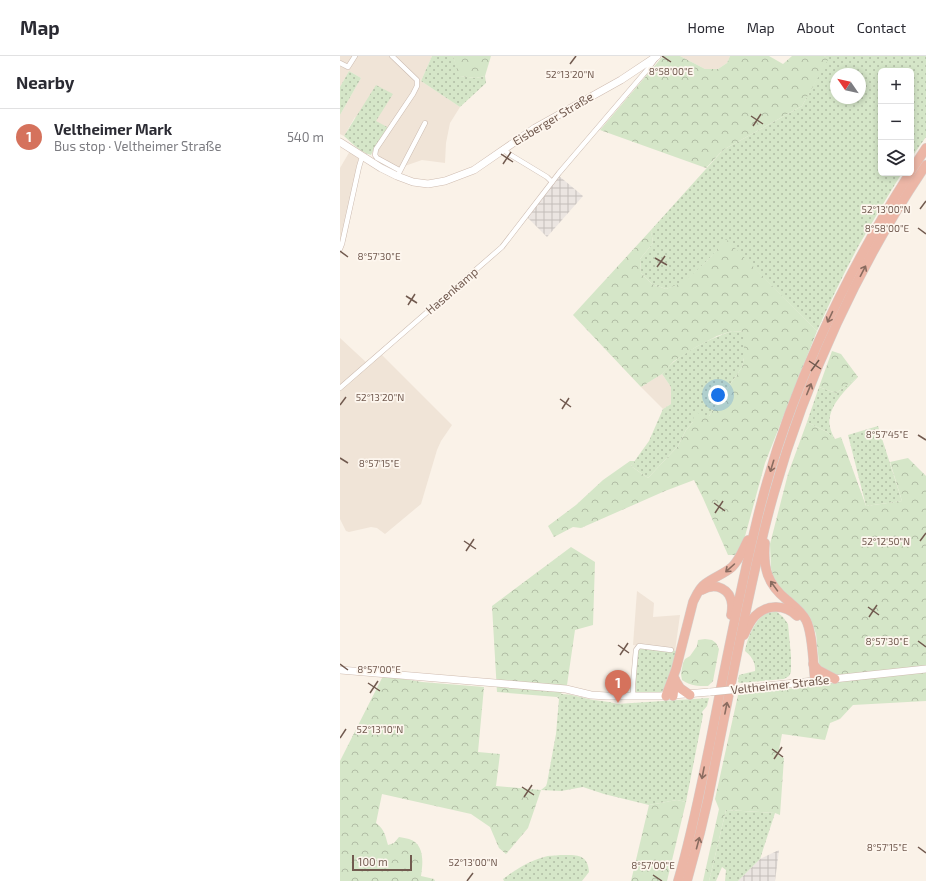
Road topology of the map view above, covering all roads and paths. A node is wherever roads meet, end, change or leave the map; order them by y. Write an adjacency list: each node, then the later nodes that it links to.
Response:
1 (355, 56): 4 (street)
2 (392, 56): 12 (street)
3 (656, 56): 8 (main road, Eisberger Straße); 14 (street, Hasenkamp)
4 (340, 63)
5 (425, 124): 12 (street)
6 (340, 142): 9 (main road, Eisberger Straße)
7 (926, 148): 11 (highway)
8 (503, 149): 12 (main road, Eisberger Straße); 14 (street)
9 (362, 157): 12 (main road, Eisberger Straße); 15 (street)
10 (926, 165): 17 (highway, one-way to 10)
11 (914, 166)
12 (398, 173)
13 (908, 176): 18 (highway, one-way to 18)
14 (552, 182): 16 (street, Hasenkamp)
15 (340, 249)
16 (340, 388)
17 (767, 519): 21 (highway); 23 (highway, one-way to 17)
18 (756, 522): 19 (highway, one-way to 19); 20 (highway)
19 (693, 602): 20 (highway); 24 (highway)
20 (730, 642): 33 (highway, one-way to 33)
21 (739, 647): 29 (highway); 34 (highway, one-way to 21)
22 (670, 650): 31 (street)
23 (813, 664): 27 (highway); 29 (highway)
24 (676, 669): 28 (highway); 32 (highway)
25 (926, 669): 27 (main road, Veltheimer Straße)
26 (340, 670): 31 (main road, Veltheimer Straße)
27 (835, 679): 29 (main road, Veltheimer Straße)
28 (675, 680): 30 (highway); 32 (highway)
29 (812, 681): 30 (main road, Veltheimer Straße, bridge)
30 (690, 694): 32 (main road, Veltheimer Straße)
31 (633, 696): 32 (main road, Veltheimer Straße)
32 (669, 696)
33 (678, 881)
34 (687, 881)

